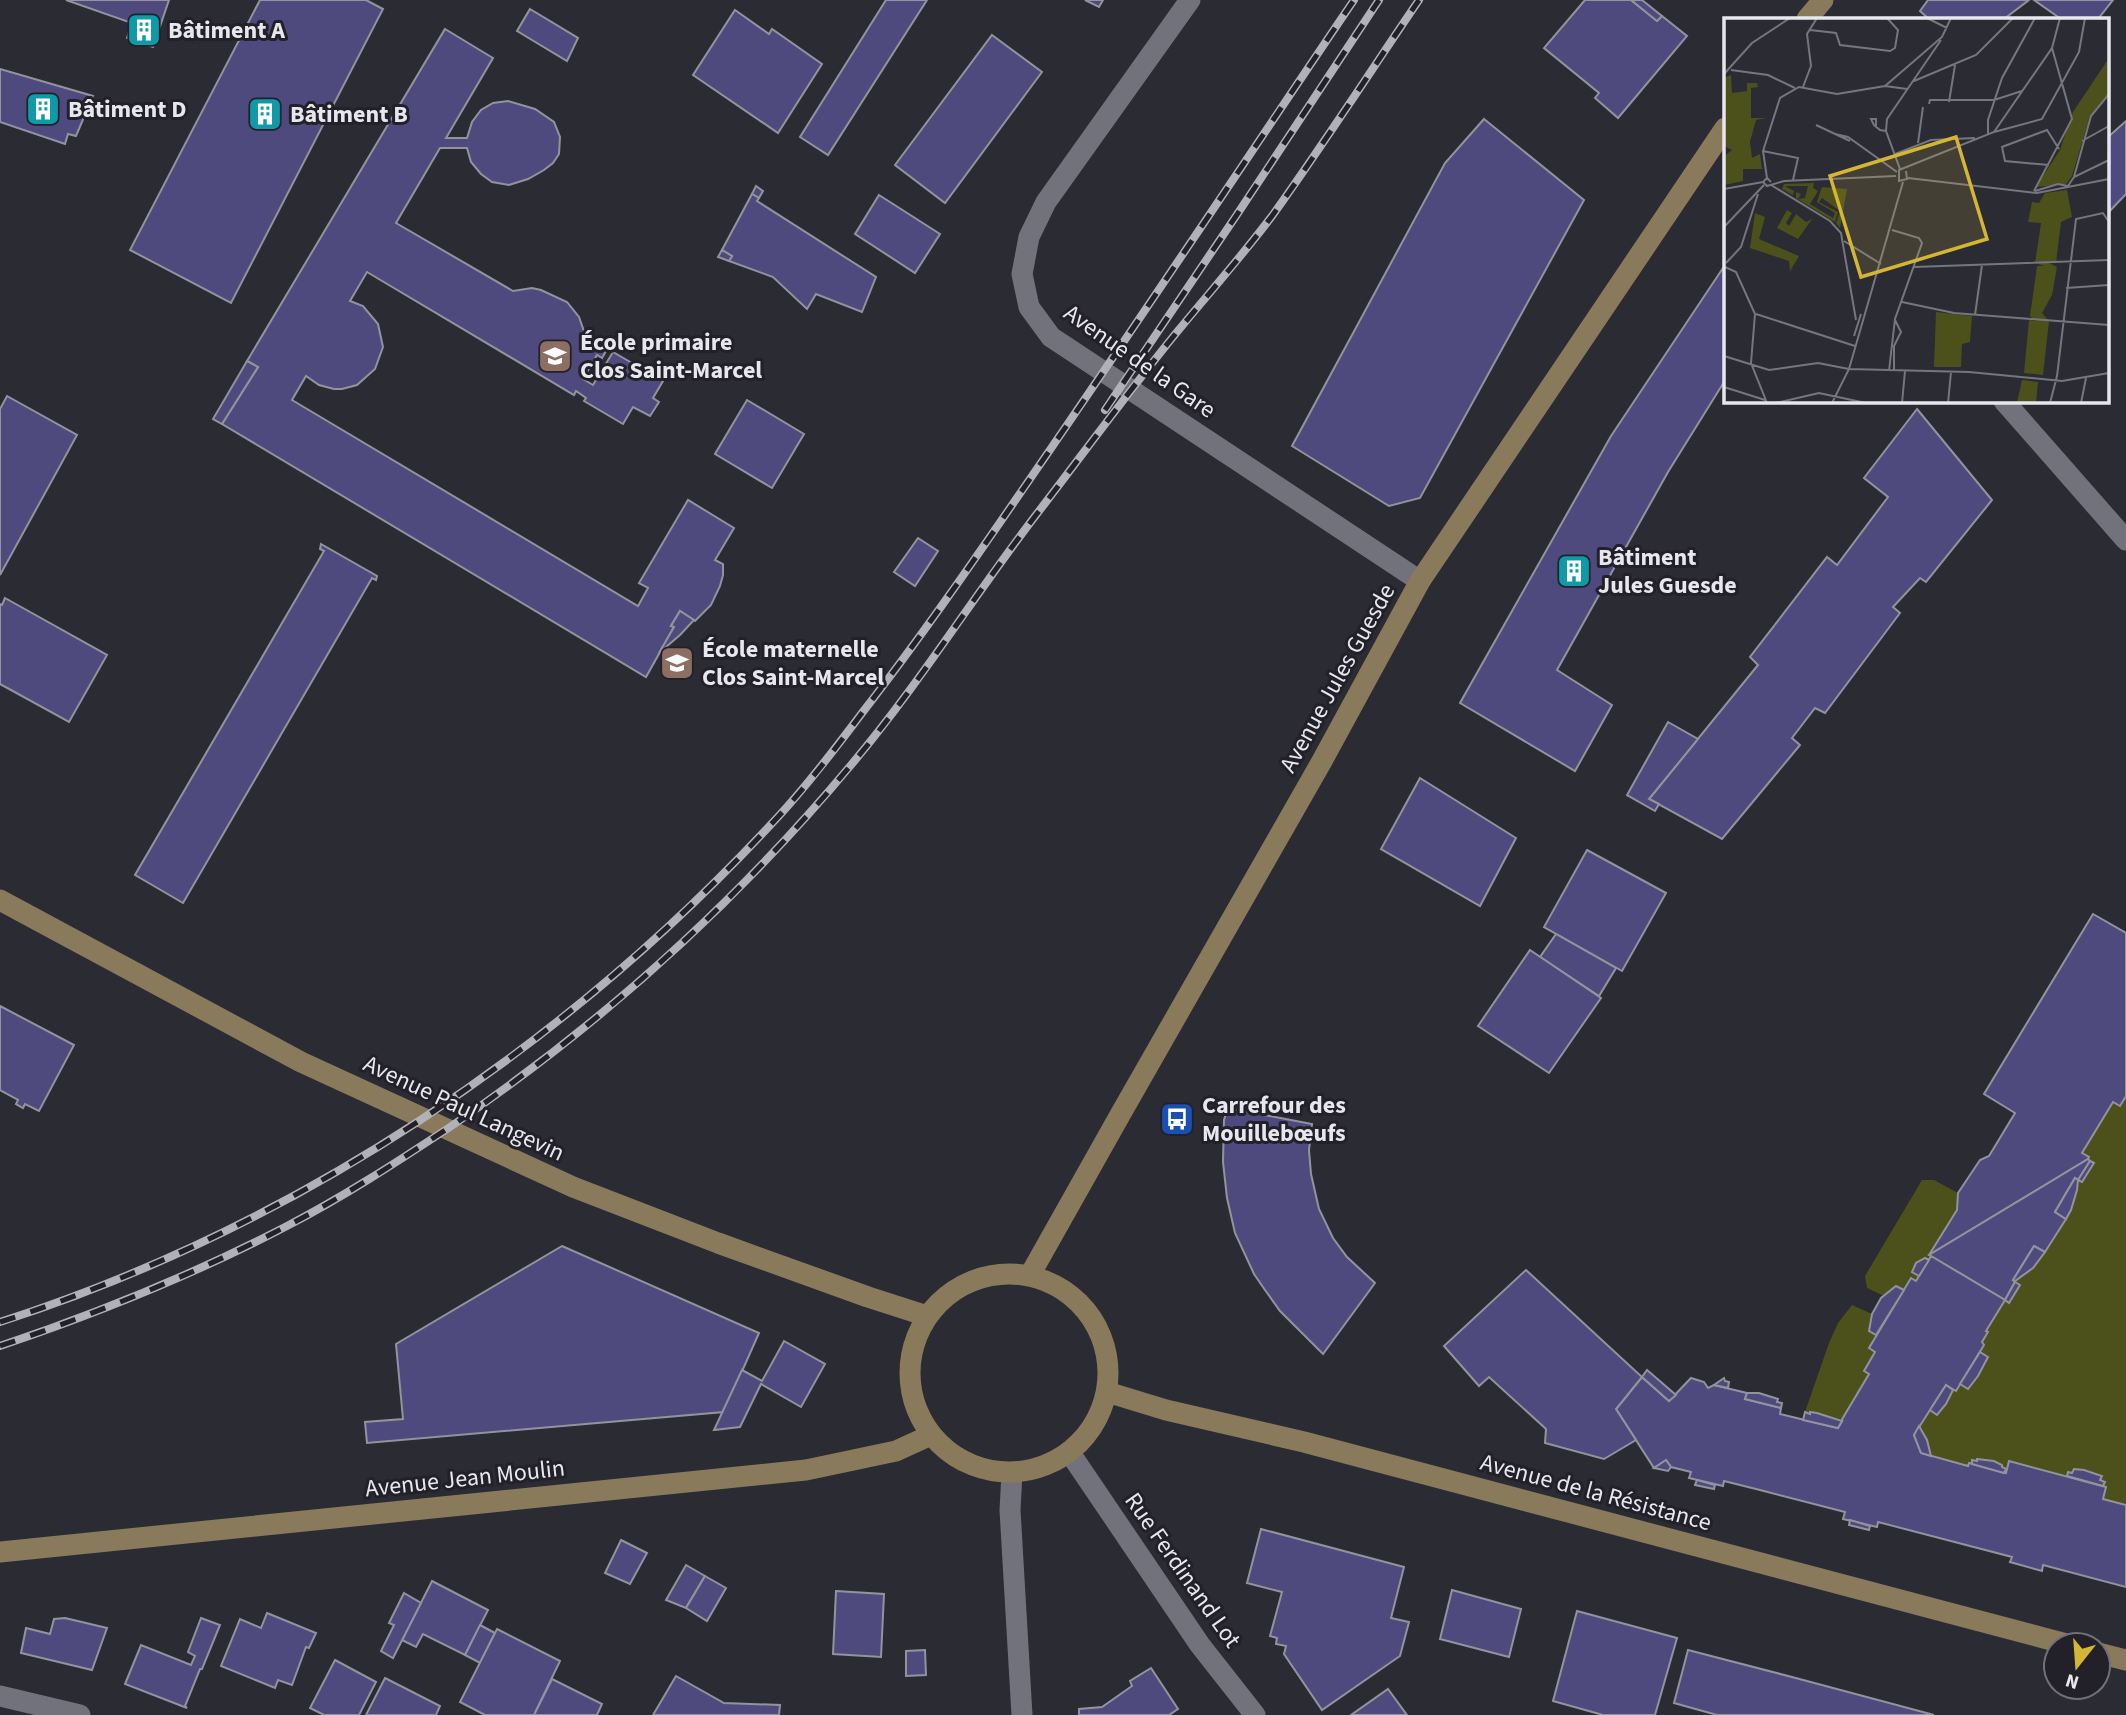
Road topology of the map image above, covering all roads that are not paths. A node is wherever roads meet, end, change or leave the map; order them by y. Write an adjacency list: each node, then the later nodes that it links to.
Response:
1 (1191, 0): 7 (street, Avenue de la Gare)
2 (1823, 0): 3 (main road)
3 (1808, 18)
4 (1724, 129): 7 (main road, Avenue Jules Guesde)
5 (2005, 402): 6 (street)
6 (2126, 540)
7 (1420, 581): 9 (main road, Avenue Jules Guesde)
8 (0, 900): 10 (main road, Avenue Paul Langevin)
9 (1030, 1275): 10 (main road); 11 (main road)
10 (927, 1316): 12 (main road)
11 (1107, 1392): 13 (main road); 16 (main road, Avenue de la Résistance)
12 (930, 1435): 14 (main road); 15 (main road, Avenue Jean Moulin)
13 (1070, 1453): 14 (main road); 20 (street, Rue Ferdinand Lot)
14 (1013, 1473): 19 (street)
15 (0, 1552)
16 (2042, 1638)
17 (0, 1696): 18 (street)
18 (80, 1715)
19 (1022, 1715)
20 (1255, 1715)

